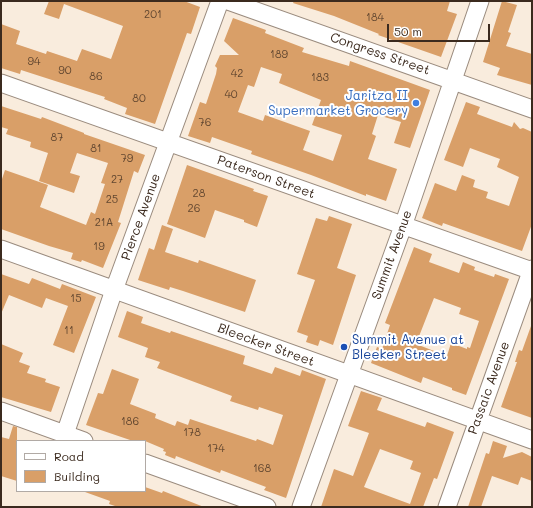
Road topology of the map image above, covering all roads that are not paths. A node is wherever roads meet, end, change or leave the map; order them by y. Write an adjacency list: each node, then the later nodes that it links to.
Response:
1 (220, 1): 7 (street, Pierce Avenue)
2 (228, 1): 4 (street, Congress Street)
3 (480, 1): 4 (street, Summit Avenue)
4 (452, 80): 6 (street, Congress Street); 8 (street, Summit Avenue)
5 (1, 83): 7 (street, Paterson Street)
6 (532, 109)
7 (169, 142): 8 (street, Paterson Street); 11 (street, Pierce Avenue)
8 (403, 226): 10 (street, Paterson Street); 12 (street, Summit Avenue)
9 (1, 249): 11 (street, Bleecker Street)
10 (532, 271): 14 (street, Passaic Avenue)
11 (114, 290): 12 (street, Bleecker Street); 15 (street, Pierce Avenue)
12 (349, 374): 14 (street, Bleecker Street); 20 (street, Summit Avenue)
13 (1, 411): 15 (street)
14 (477, 420): 17 (street, Bleecker Street); 21 (street, Passaic Avenue)
15 (65, 434): 16 (street)
16 (81, 440)
17 (532, 440)
18 (146, 463): 19 (street)
19 (267, 507)
20 (301, 507)
21 (447, 507)

